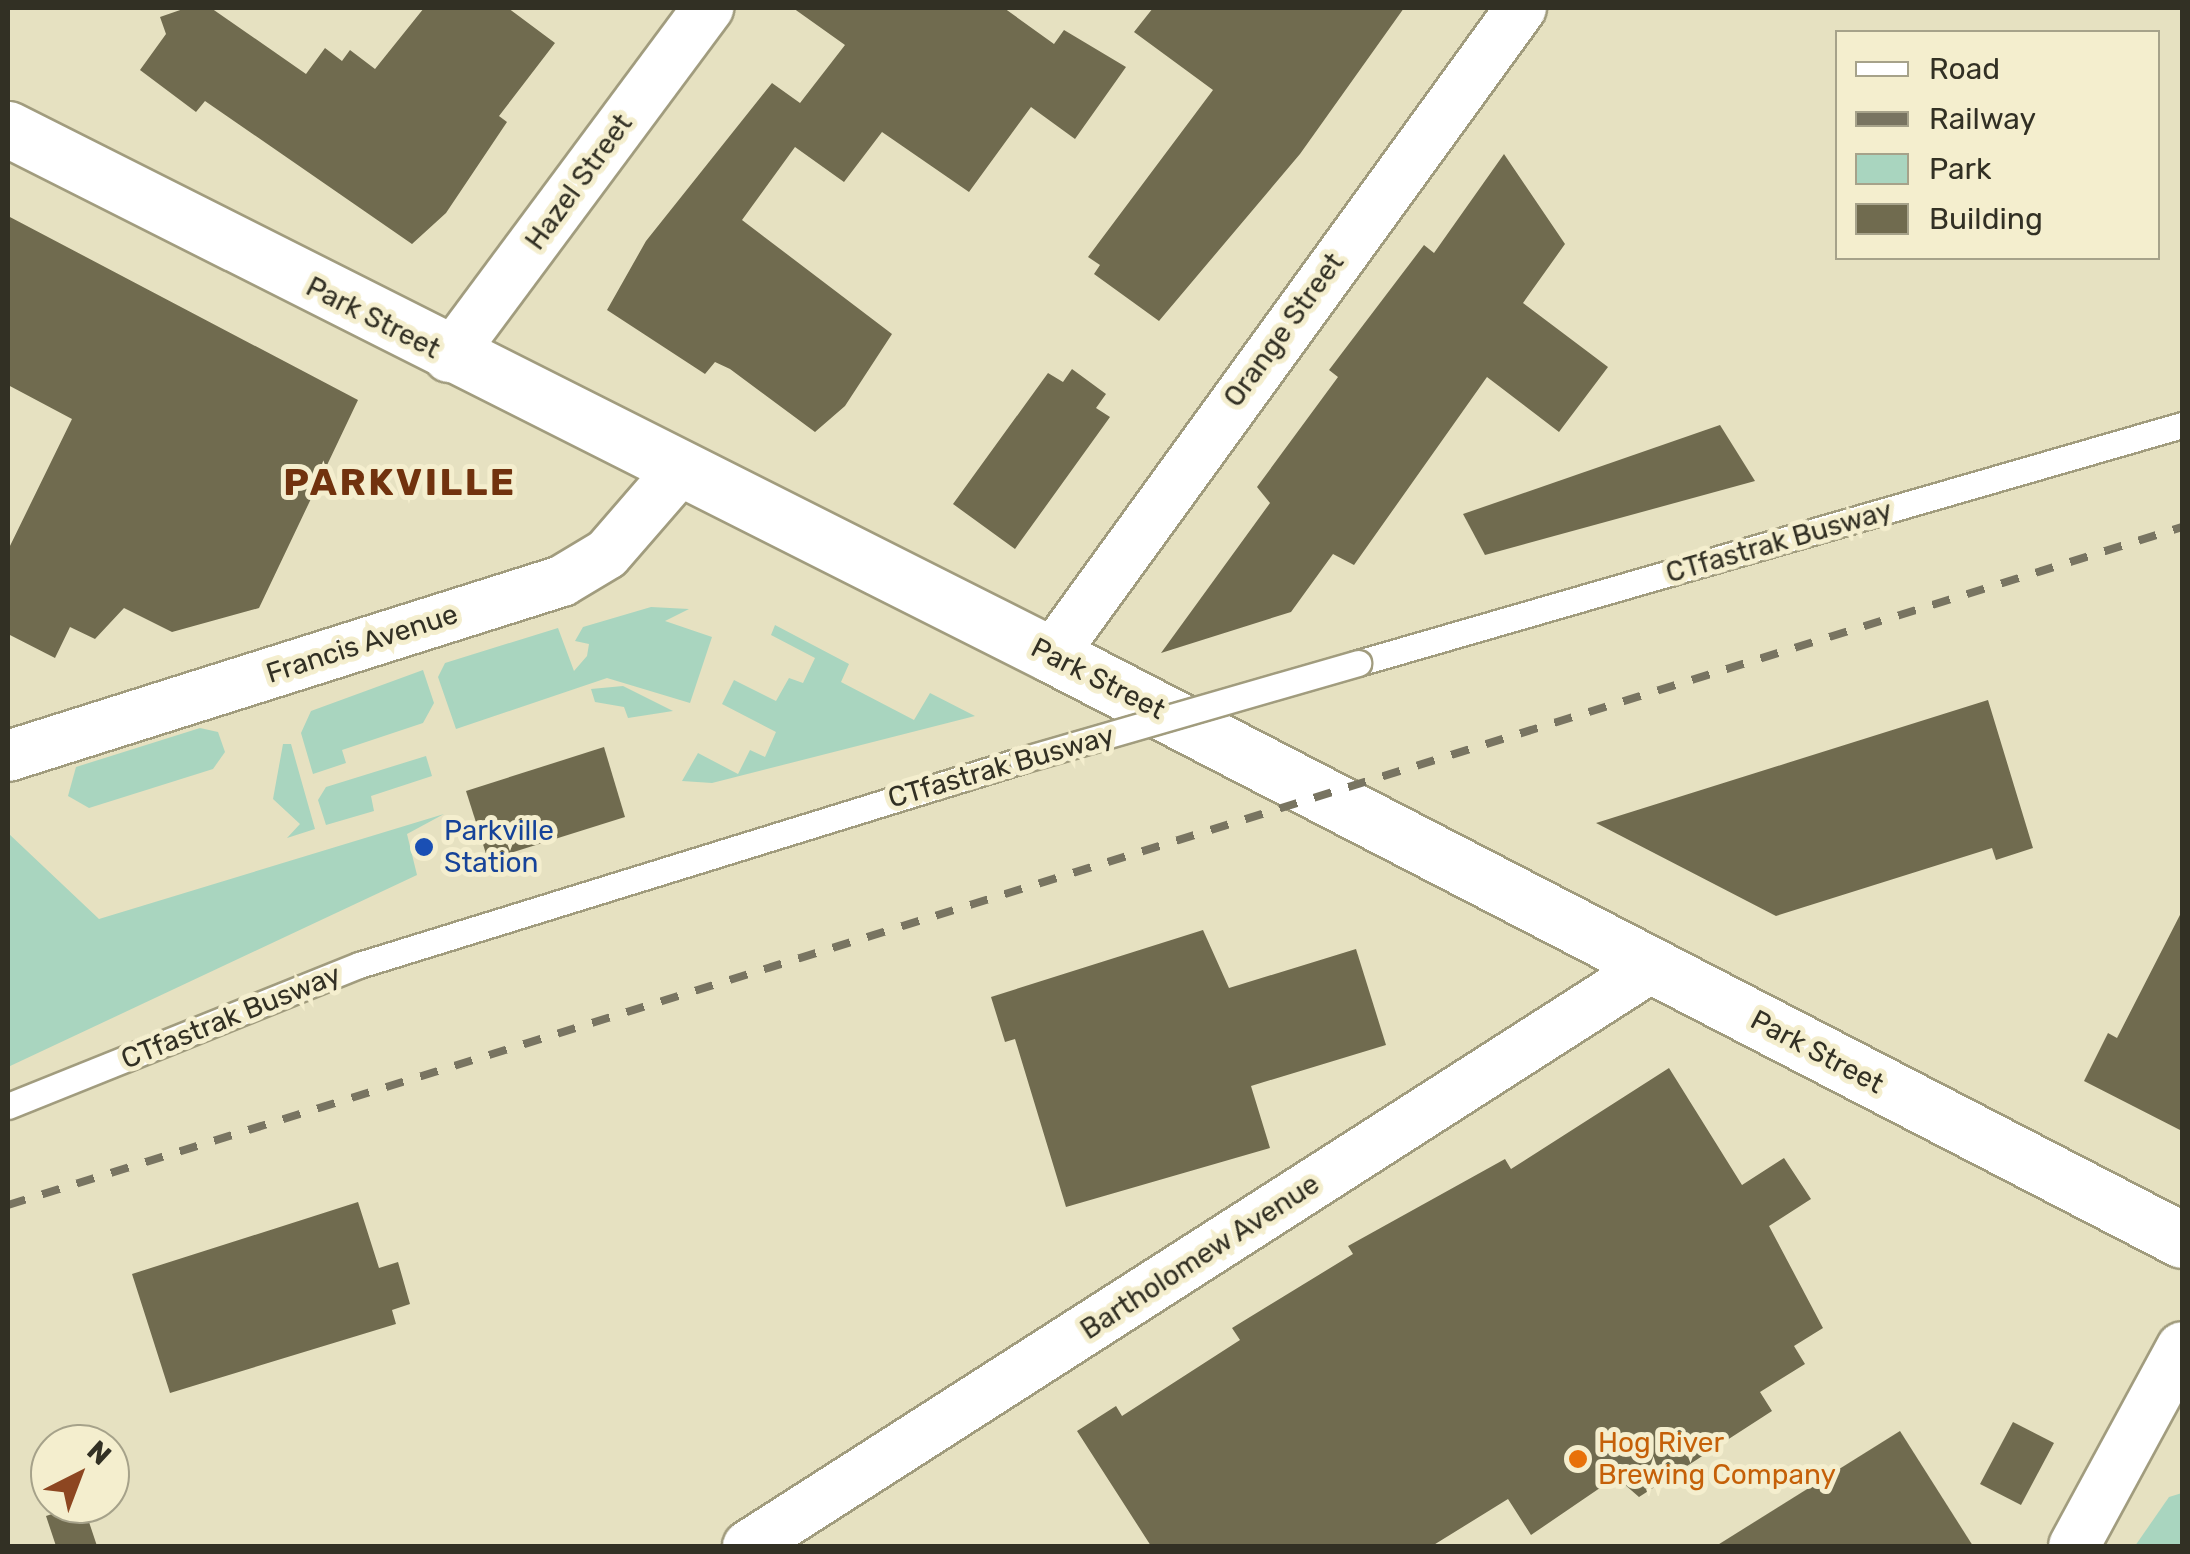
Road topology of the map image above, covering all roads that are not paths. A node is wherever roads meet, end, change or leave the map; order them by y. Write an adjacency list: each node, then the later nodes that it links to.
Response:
1 (708, 8): 4 (street, Hazel Street)
2 (1522, 8): 7 (street, Orange Street)
3 (8, 129): 4 (main road, Park Street)
4 (449, 357): 6 (main road, Park Street)
5 (2182, 425): 10 (lane, CTfastrak Busway, bridge)
6 (678, 472): 7 (main road, Park Street); 8 (street, Francis Avenue)
7 (1052, 655): 9 (main road, Park Street)
8 (8, 756)
9 (1653, 966): 11 (main road, Park Street); 13 (street, Bartholomew Avenue)
10 (8, 1106)
11 (2182, 1240)
12 (2182, 1347): 14 (street)
13 (748, 1546)
14 (2074, 1546)

